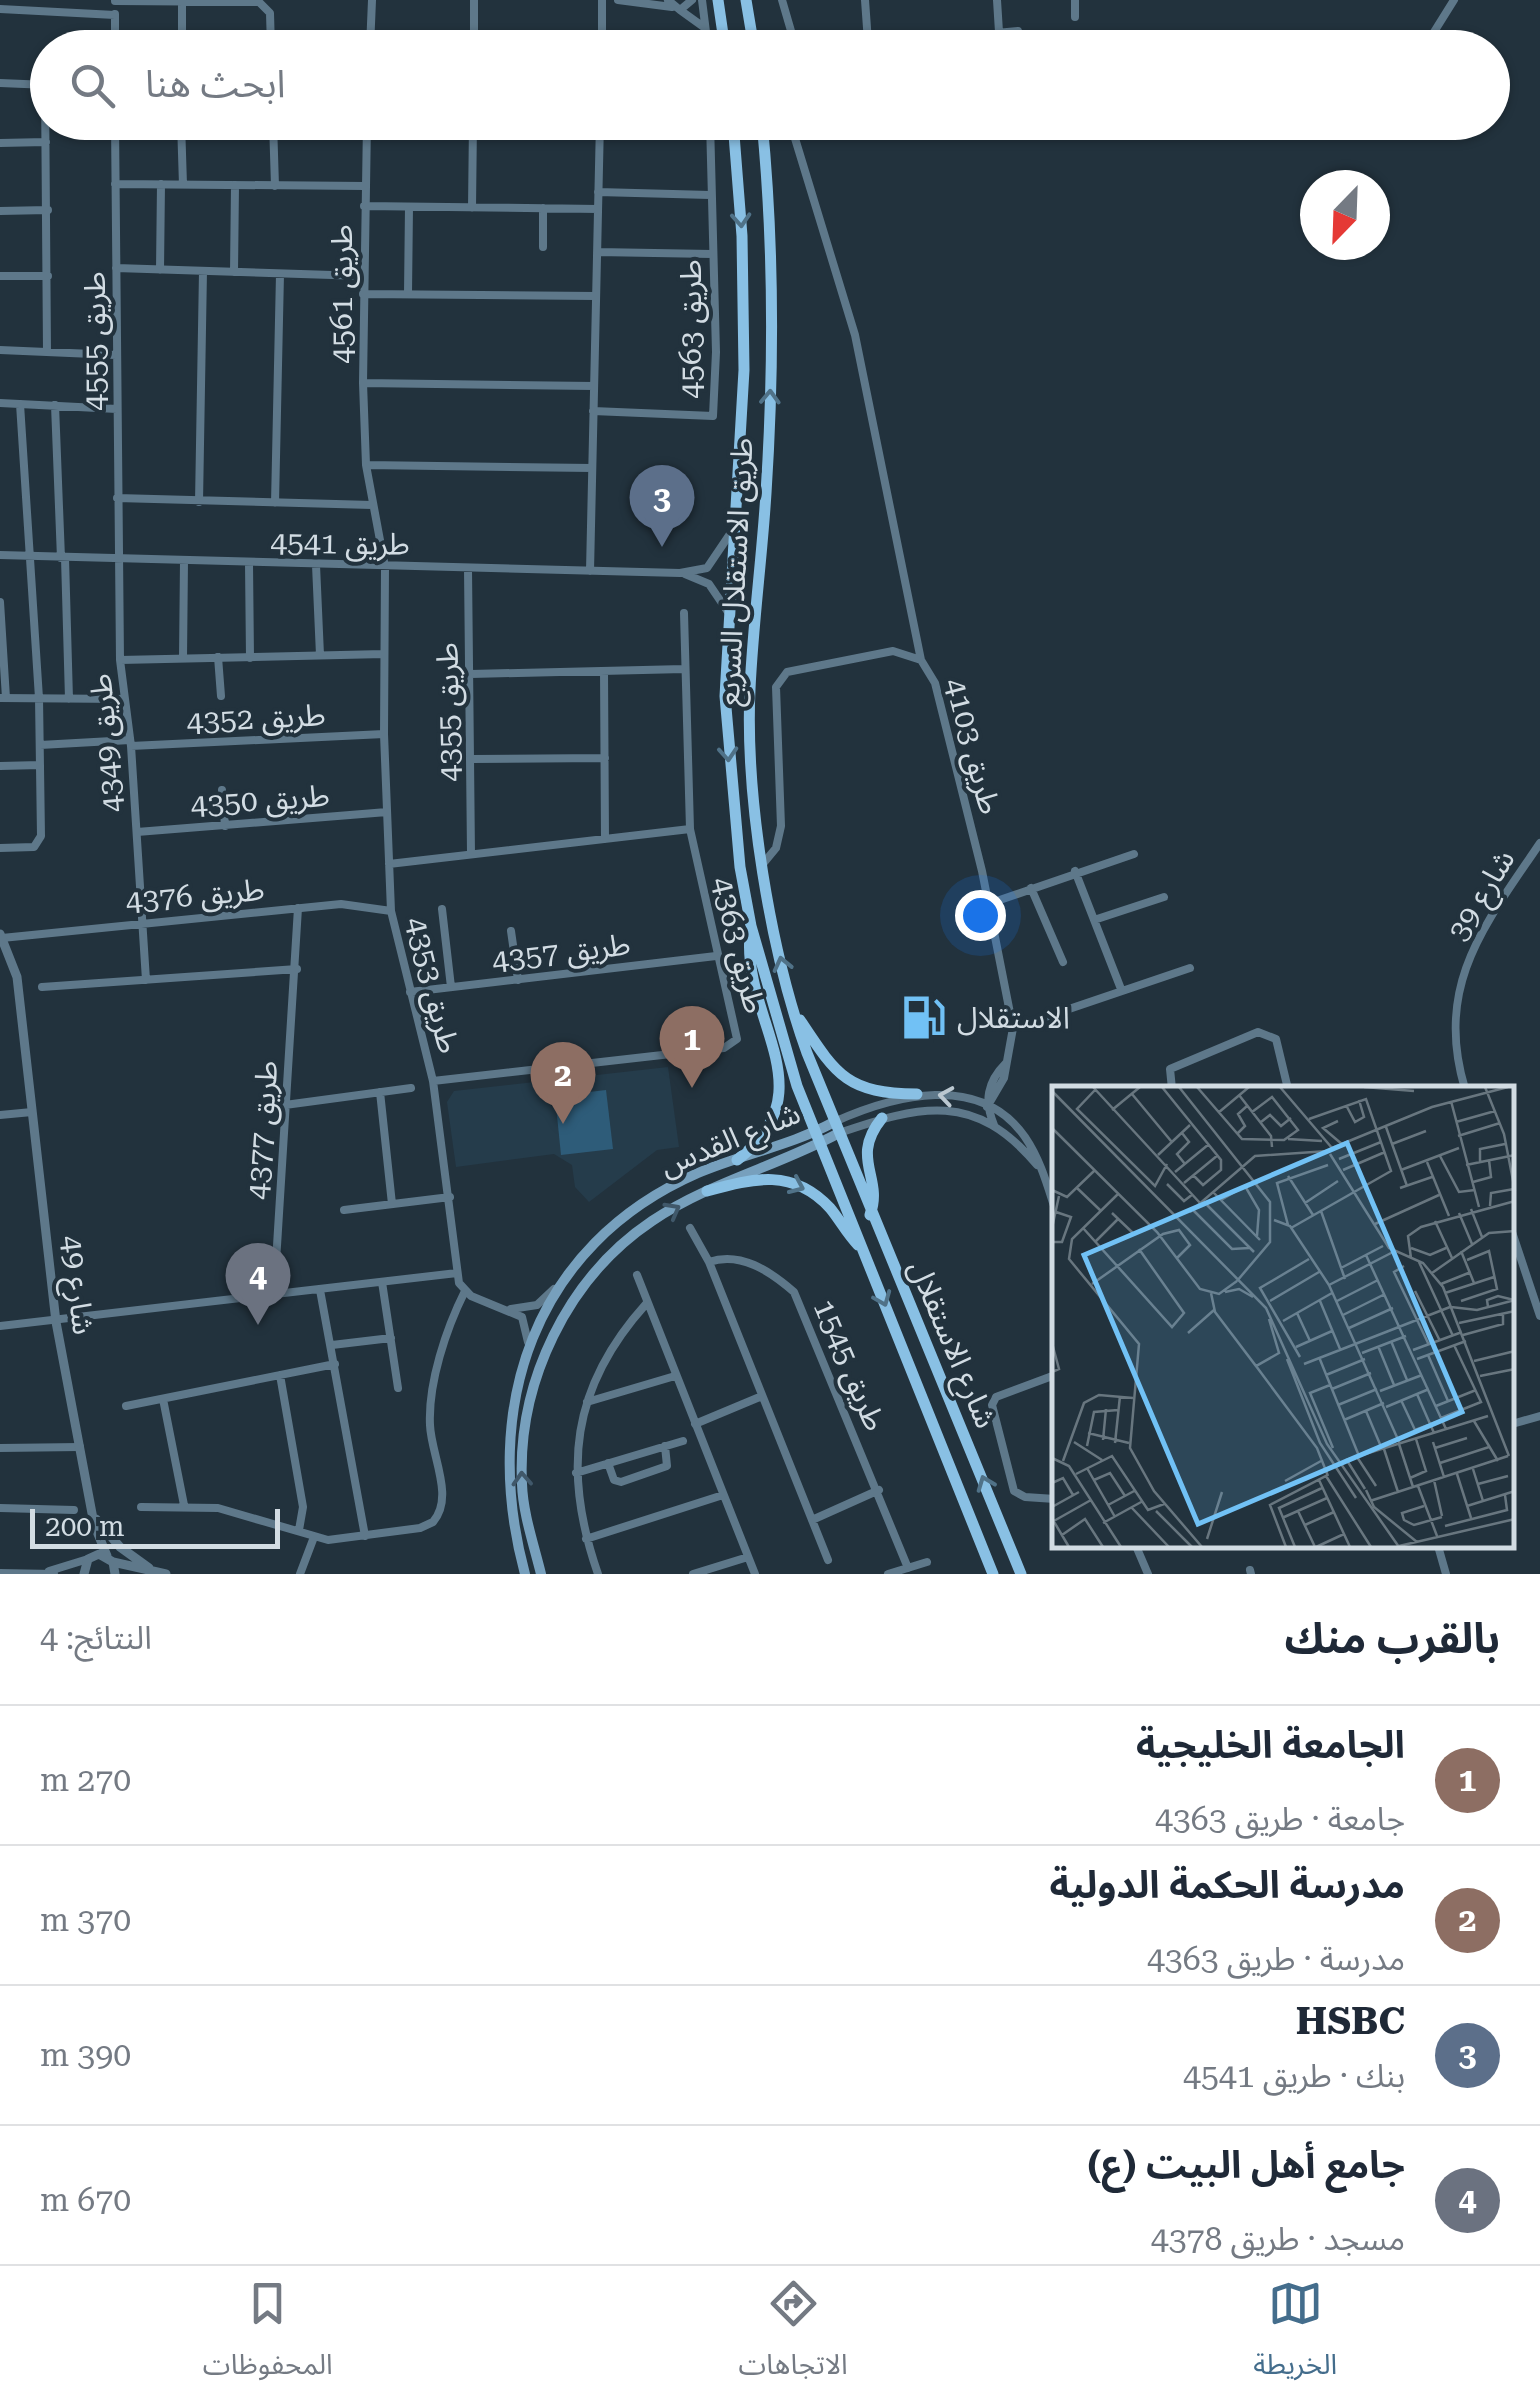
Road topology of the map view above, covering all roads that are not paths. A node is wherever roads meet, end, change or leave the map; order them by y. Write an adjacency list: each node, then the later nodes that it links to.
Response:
1 (115, 0): 16 (street); 20 (street)
2 (372, 0): 26 (street)
3 (474, 0): 27 (street)
4 (602, 0): 28 (street)
5 (618, 0): 17 (street)
6 (657, 0): 17 (street)
7 (692, 0): 18 (street)
8 (702, 0): 22 (street)
9 (718, 0): 29 (main road)
10 (746, 0): 30 (main road)
11 (782, 0): 31 (street)
12 (865, 0): 32 (street)
13 (997, 0): 33 (street)
14 (1076, 0): 21 (street)
15 (1454, 0): 34 (street)
16 (182, 1): 24 (street); 25 (street)
17 (643, 2): 18 (street)
18 (673, 6): 22 (street)
19 (0, 9): 20 (street)
20 (115, 15): 23 (street)
21 (1075, 17)
22 (707, 29)
23 (115, 30)
24 (182, 30)
25 (270, 30)
26 (371, 30)
27 (474, 30)
28 (602, 30)
29 (722, 30)
30 (751, 30)
31 (791, 30)
32 (867, 30)
33 (999, 30)
34 (1435, 30)
35 (0, 82): 36 (street)
36 (30, 84)
37 (115, 140): 49 (street, طريق 4555)
38 (181, 140): 51 (street)
39 (274, 140): 53 (street)
40 (366, 140): 54 (street, طريق 4561)
41 (473, 140): 59 (street)
42 (600, 140): 55 (street)
43 (710, 140): 56 (street, طريق 4563)
44 (734, 140): 94 (main road, طريق الاستقلال السريع, one-way to 94)
45 (763, 140): 142 (main road, طريق الاستقلال السريع, one-way to 45)
46 (795, 140): 115 (street)
47 (46, 142): 48 (street); 63 (street)
48 (0, 143)
49 (115, 184): 50 (street); 67 (street, طريق 4555)
50 (160, 184): 51 (street); 68 (street)
51 (183, 184): 52 (street)
52 (234, 185): 53 (street); 70 (street)
53 (275, 186): 54 (street)
54 (365, 186): 57 (street, طريق 4561)
55 (598, 192): 56 (street); 61 (street)
56 (710, 195): 66 (street, طريق 4563)
57 (364, 206): 58 (street); 74 (street, طريق 4561)
58 (410, 207): 59 (street); 76 (street)
59 (472, 208): 60 (street)
60 (543, 208): 61 (street); 64 (street)
61 (598, 209): 65 (street)
62 (0, 210): 63 (street)
63 (48, 210): 73 (street)
64 (542, 247)
65 (597, 252): 66 (street); 77 (street)
66 (712, 254): 87 (street, طريق 4563)
67 (116, 268): 68 (street); 80 (street, طريق 4555)
68 (160, 270): 69 (street)
69 (203, 271): 70 (street); 91 (street)
70 (234, 272): 71 (street)
71 (280, 274): 74 (street); 92 (street)
72 (0, 276): 73 (street)
73 (48, 276): 79 (street)
74 (363, 276): 75 (street, طريق 4561)
75 (363, 294): 76 (street); 81 (street, طريق 4561)
76 (408, 294): 77 (street)
77 (596, 296): 82 (street)
78 (0, 350): 79 (street)
79 (47, 352): 80 (street)
80 (116, 355): 86 (street, طريق 4555)
81 (363, 382): 82 (street); 88 (street, طريق 4561)
82 (594, 386): 87 (street)
83 (0, 402): 84 (street)
84 (20, 404): 85 (street); 96 (street)
85 (55, 406): 86 (street); 97 (street)
86 (116, 408): 90 (street, طريق 4555)
87 (594, 411): 89 (street)
88 (366, 465): 89 (street); 93 (street, طريق 4561)
89 (592, 468): 104 (street)
90 (117, 498): 91 (street); 98 (street, طريق 4555)
91 (200, 502): 92 (street)
92 (275, 503): 93 (street)
93 (372, 505): 102 (street, طريق 4561)
94 (734, 528): 105 (street); 108 (main road, طريق الاستقلال السريع)
95 (0, 555): 96 (street, طريق 4541)
96 (28, 556): 97 (street, طريق 4541); 121 (street)
97 (63, 558): 98 (street, طريق 4541); 122 (street)
98 (117, 560): 99 (street, طريق 4541); 114 (street, طريق 4349)
99 (184, 561): 100 (street, طريق 4541); 111 (street)
100 (249, 564): 101 (street, طريق 4541); 113 (street)
101 (316, 565): 102 (street, طريق 4541); 110 (street)
102 (385, 566): 103 (street, طريق 4541); 109 (street, طريق 4353)
103 (468, 568): 104 (street, طريق 4541); 118 (street, طريق 4355)
104 (590, 572): 105 (street, طريق 4541)
105 (680, 573): 108 (street)
106 (0, 602): 120 (street)
107 (684, 613): 116 (street, طريق 4363)
108 (730, 615): 152 (main road, طريق الاستقلال السريع, one-way to 152)
109 (384, 654): 110 (street); 124 (street, طريق 4353)
110 (320, 655): 113 (street)
111 (183, 658): 112 (street); 114 (street)
112 (218, 658): 113 (street); 119 (street)
113 (250, 658)
114 (120, 660): 123 (street, طريق 4349)
115 (922, 660): 142 (street, طريق 4103); 146 (street, طريق 4103)
116 (684, 669): 117 (street); 134 (street, طريق 4363)
117 (604, 671): 118 (street); 127 (street)
118 (471, 674): 128 (street, طريق 4355)
119 (221, 696)
120 (3, 698): 121 (street)
121 (39, 698): 122 (street); 126 (street)
122 (69, 699): 123 (street)
123 (126, 699): 125 (street, طريق 4349)
124 (384, 734): 125 (street, طريق 4352); 132 (street, طريق 4353)
125 (131, 743): 126 (street, طريق 4352); 135 (street, طريق 4349)
126 (40, 745): 129 (street)
127 (605, 758): 128 (street); 136 (street)
128 (472, 759): 139 (street, طريق 4355)
129 (40, 765): 130 (street); 138 (street)
130 (0, 766)
131 (222, 790): 133 (street)
132 (387, 812): 133 (street, طريق 4350); 141 (street, طريق 4353)
133 (225, 826): 135 (street, طريق 4350)
134 (690, 829): 136 (street); 155 (street, طريق 4363)
135 (137, 832): 151 (street, طريق 4349)
136 (605, 839): 139 (street)
137 (1540, 844): 170 (street, شارع 39)
138 (0, 848)
139 (471, 854): 141 (street)
140 (1134, 854): 143 (street)
141 (389, 864): 149 (street, طريق 4353)
142 (762, 866): 165 (main road, طريق الاستقلال السريع, one-way to 142)
143 (1075, 872): 144 (street); 150 (street)
144 (1030, 888): 146 (street); 156 (street)
145 (1164, 896): 150 (street)
146 (988, 904): 166 (street, طريق 4103)
147 (298, 908): 149 (street, طريق 4376); 151 (street, طريق 4376); 157 (street, طريق 4377)
148 (442, 909): 162 (street)
149 (391, 910): 164 (street, طريق 4353)
150 (1094, 920): 163 (street)
151 (143, 922): 154 (street, طريق 4376); 159 (street, طريق 4349)
152 (751, 926): 182 (main road, طريق الاستقلال السريع); 183 (main road)
153 (511, 932): 160 (street)
154 (1, 936): 177 (street, شارع 49)
155 (716, 956): 160 (street, طريق 4357); 167 (street, طريق 4363)
156 (1063, 962)
157 (296, 968): 159 (street); 174 (street, طريق 4377)
158 (1190, 968): 163 (street)
159 (146, 980): 161 (street)
160 (518, 980): 162 (street, طريق 4357)
161 (42, 987)
162 (451, 988): 164 (street, طريق 4357)
163 (1121, 990): 166 (street)
164 (410, 992): 167 (street, طريق 4353)
165 (792, 1009): 173 (main road); 181 (main road, طريق الاستقلال السريع)
166 (1013, 1028): 175 (street, طريق 4103)
167 (433, 1080): 186 (street, طريق 4353)
168 (1172, 1086): 169 (street)
169 (1287, 1086)
170 (1464, 1086)
171 (411, 1088): 172 (street)
172 (380, 1092): 174 (street); 188 (street)
173 (918, 1094): 175 (street, one-way to 173); 181 (street)
174 (285, 1105): 201 (street, طريق 4377)
175 (987, 1107): 176 (street); 180 (street); 184 (street)
176 (952, 1110): 179 (street); 180 (street)
177 (32, 1112): 178 (street); 205 (street, شارع 49)
178 (0, 1115)
179 (882, 1118): 181 (street); 190 (main road)
180 (994, 1125): 184 (street)
181 (837, 1128): 182 (main road, شارع القدس); 190 (main road, شارع الاستقلال)
182 (818, 1138): 183 (main road, شارع القدس); 185 (main road, شارع القدس); 193 (main road, شارع الاستقلال)
183 (737, 1160): 197 (main road, شارع القدس)
184 (1043, 1173): 187 (street)
185 (707, 1191): 193 (main road, one-way to 193); 259 (main road, شارع القدس, one-way to 185)
186 (450, 1197): 188 (street); 195 (street, طريق 4353)
187 (1052, 1200)
188 (392, 1204): 189 (street)
189 (344, 1210)
190 (870, 1215): 265 (main road, شارع الاستقلال, one-way to 190)
191 (690, 1228): 194 (street)
192 (1515, 1241): 204 (street)
193 (864, 1250): 264 (main road, شارع الاستقلال, one-way to 264)
194 (709, 1262): 215 (street); 228 (street, طريق 1545)
195 (457, 1273): 198 (street); 200 (street, طريق 4353)
196 (638, 1275): 202 (street)
197 (566, 1276): 203 (street); 209 (main road, شارع القدس)
198 (382, 1282): 199 (street); 207 (street)
199 (320, 1290): 201 (street); 208 (street)
200 (465, 1291): 203 (street); 239 (street)
201 (274, 1294): 205 (street)
202 (646, 1304): 212 (street); 217 (street)
203 (511, 1309): 209 (street)
204 (1540, 1316)
205 (56, 1322): 206 (street); 224 (street, شارع 49)
206 (0, 1326)
207 (392, 1338): 208 (street); 214 (street)
208 (332, 1345): 210 (street)
209 (528, 1346): 258 (main road, شارع القدس)
210 (335, 1364): 211 (street); 239 (street)
211 (280, 1376): 216 (street); 238 (street)
212 (675, 1376): 217 (street); 221 (street)
213 (1052, 1376): 230 (street)
214 (398, 1388)
215 (762, 1396): 221 (street); 236 (street)
216 (163, 1399): 218 (street); 231 (street)
217 (587, 1402): 227 (street)
218 (126, 1406)
219 (1540, 1416): 220 (street)
220 (1515, 1423)
221 (695, 1424): 229 (street)
222 (683, 1441): 223 (street)
223 (665, 1446): 226 (street); 226 (street)
224 (80, 1447): 225 (street); 235 (street, شارع 49)
225 (0, 1448)
226 (608, 1464): 227 (street)
227 (576, 1473): 241 (street)
228 (879, 1490): 236 (street); 250 (street, طريق 1545)
229 (723, 1495): 241 (street); 245 (street)
230 (1052, 1499)
231 (184, 1505): 232 (street); 238 (street)
232 (141, 1507)
233 (0, 1508): 234 (street)
234 (74, 1510)
235 (91, 1512): 237 (street, شارع 49); 249 (street)
236 (812, 1520): 247 (street)
237 (94, 1524): 244 (street, شارع 49); 246 (street, شارع 49)
238 (299, 1530): 240 (street)
239 (365, 1536): 240 (street)
240 (314, 1537): 257 (street)
241 (586, 1540): 260 (street)
242 (1137, 1549): 266 (street)
243 (1439, 1549): 267 (street)
244 (89, 1557): 246 (street); 252 (street); 254 (street, شارع 49)
245 (748, 1557): 261 (street); 262 (street)
246 (110, 1559): 249 (street); 255 (street, شارع 49)
247 (828, 1560)
248 (927, 1562): 250 (street)
249 (148, 1568): 256 (street)
250 (908, 1568): 263 (street)
251 (0, 1573): 253 (street)
252 (50, 1573): 253 (street)
253 (26, 1574)
254 (84, 1574)
255 (115, 1574)
256 (166, 1574)
257 (300, 1574)
258 (524, 1574)
259 (541, 1574)
260 (598, 1574)
261 (693, 1574)
262 (755, 1574)
263 (888, 1574)
264 (993, 1574)
265 (1021, 1574)
266 (1148, 1574)
267 (1446, 1574)

